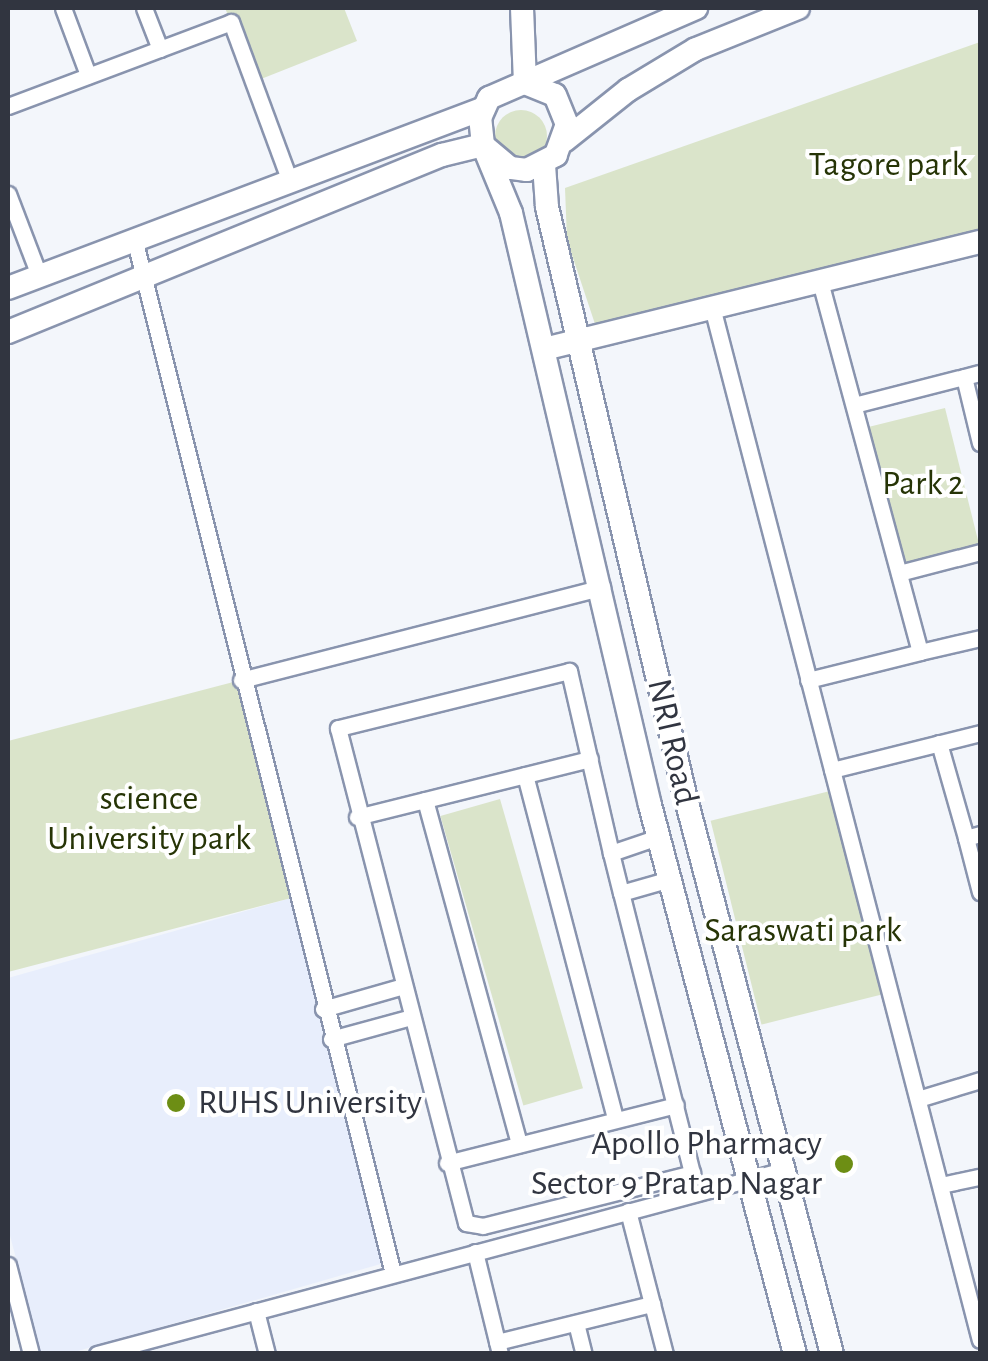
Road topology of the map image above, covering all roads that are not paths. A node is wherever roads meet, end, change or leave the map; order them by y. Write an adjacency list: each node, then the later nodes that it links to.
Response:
1 (64, 8): 9 (street)
2 (144, 8): 7 (street)
3 (798, 8): 13 (street)
4 (687, 9): 8 (street)
5 (524, 13): 8 (street); 10 (street)
6 (226, 15): 7 (street); 16 (street)
7 (160, 48): 9 (street)
8 (566, 66): 10 (street)
9 (88, 75): 11 (street)
10 (525, 83): 12 (street); 13 (street)
11 (8, 106)
12 (482, 109): 14 (street); 16 (street)
13 (564, 141): 15 (street)
14 (483, 145): 15 (street); 21 (street); 27 (street, NRI Road)
15 (544, 164): 26 (street, NRI Road)
16 (289, 179): 18 (street)
17 (8, 194): 20 (street)
18 (134, 238): 20 (street); 21 (street)
19 (980, 242): 22 (street)
20 (39, 274): 23 (street)
21 (143, 276): 25 (street); 36 (street)
22 (820, 281): 24 (street); 29 (street)
23 (8, 288)
24 (712, 307): 26 (street); 37 (street)
25 (8, 332)
26 (579, 340): 27 (street); 61 (street, NRI Road)
27 (544, 349): 33 (street, NRI Road)
28 (972, 375): 29 (street); 30 (street)
29 (854, 406): 32 (street)
30 (980, 443)
31 (980, 552): 32 (street)
32 (899, 573): 35 (street)
33 (602, 587): 36 (street); 46 (street, NRI Road)
34 (980, 638): 35 (street)
35 (920, 652): 37 (street)
36 (241, 680): 52 (street)
37 (808, 680): 41 (street)
38 (980, 733): 39 (street)
39 (940, 743): 41 (street); 45 (street)
40 (590, 758): 42 (street); 44 (street); 47 (street)
41 (832, 770): 56 (street)
42 (525, 775): 43 (street); 58 (street)
43 (425, 800): 44 (street); 59 (street)
44 (357, 817): 51 (street)
45 (973, 836): 49 (street)
46 (658, 837): 47 (street); 48 (street, NRI Road)
47 (610, 852): 50 (street)
48 (670, 879): 50 (street); 63 (street, NRI Road)
49 (980, 892)
50 (622, 893): 57 (street)
51 (400, 987): 52 (street); 53 (street)
52 (324, 1009): 54 (street)
53 (408, 1018): 54 (street); 60 (street)
54 (331, 1039): 68 (street)
55 (980, 1080): 56 (street)
56 (918, 1099): 64 (street)
57 (676, 1105): 58 (street); 60 (street)
58 (614, 1118): 59 (street)
59 (519, 1144): 60 (street)
60 (447, 1163)
61 (784, 1170): 63 (street); 82 (street, NRI Road)
62 (980, 1176): 64 (street)
63 (749, 1179): 65 (street); 81 (street, NRI Road)
64 (941, 1186): 73 (street)
65 (628, 1211): 66 (street); 69 (street)
66 (475, 1252): 68 (street); 74 (street)
67 (8, 1265): 75 (street)
68 (393, 1274): 70 (street)
69 (652, 1304): 71 (street); 80 (street)
70 (256, 1311): 72 (street); 78 (street)
71 (576, 1323): 74 (street); 79 (street)
72 (166, 1335): 76 (street); 77 (street)
73 (980, 1340)
74 (499, 1348)
75 (30, 1354)
76 (97, 1354)
77 (171, 1354)
78 (267, 1354)
79 (584, 1354)
80 (665, 1354)
81 (795, 1354)
82 (832, 1354)

